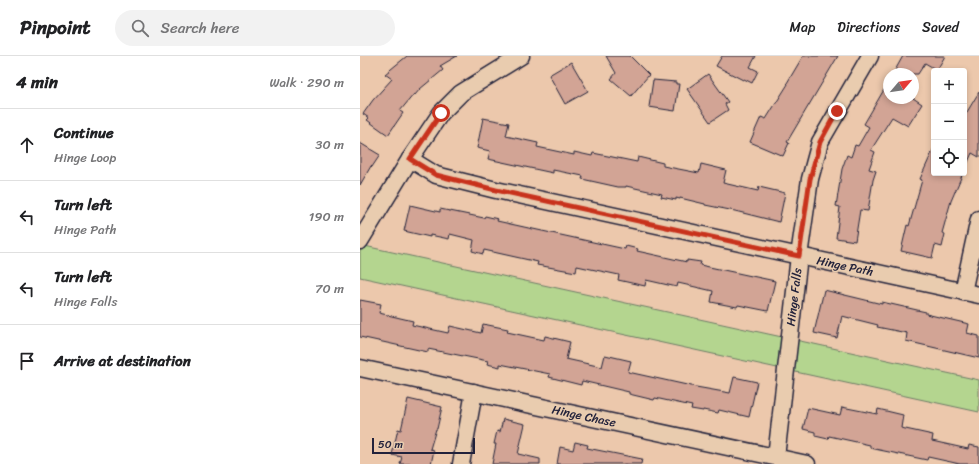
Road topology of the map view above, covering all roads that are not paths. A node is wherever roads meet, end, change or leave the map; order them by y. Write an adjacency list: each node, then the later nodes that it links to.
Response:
1 (521, 56): 3 (street)
2 (870, 56): 6 (street, Hinge Falls)
3 (410, 159): 5 (street); 6 (street, Hinge Path)
4 (979, 219): 7 (street)
5 (360, 241)
6 (799, 256): 7 (street, Hinge Path); 11 (street, Hinge Falls)
7 (963, 292): 8 (street, Hinge Path)
8 (979, 295)
9 (360, 368): 10 (street, Hinge Chase)
10 (474, 392): 11 (street, Hinge Chase); 12 (street)
11 (776, 457): 13 (street, Hinge Chase)
12 (461, 464)
13 (807, 464)

